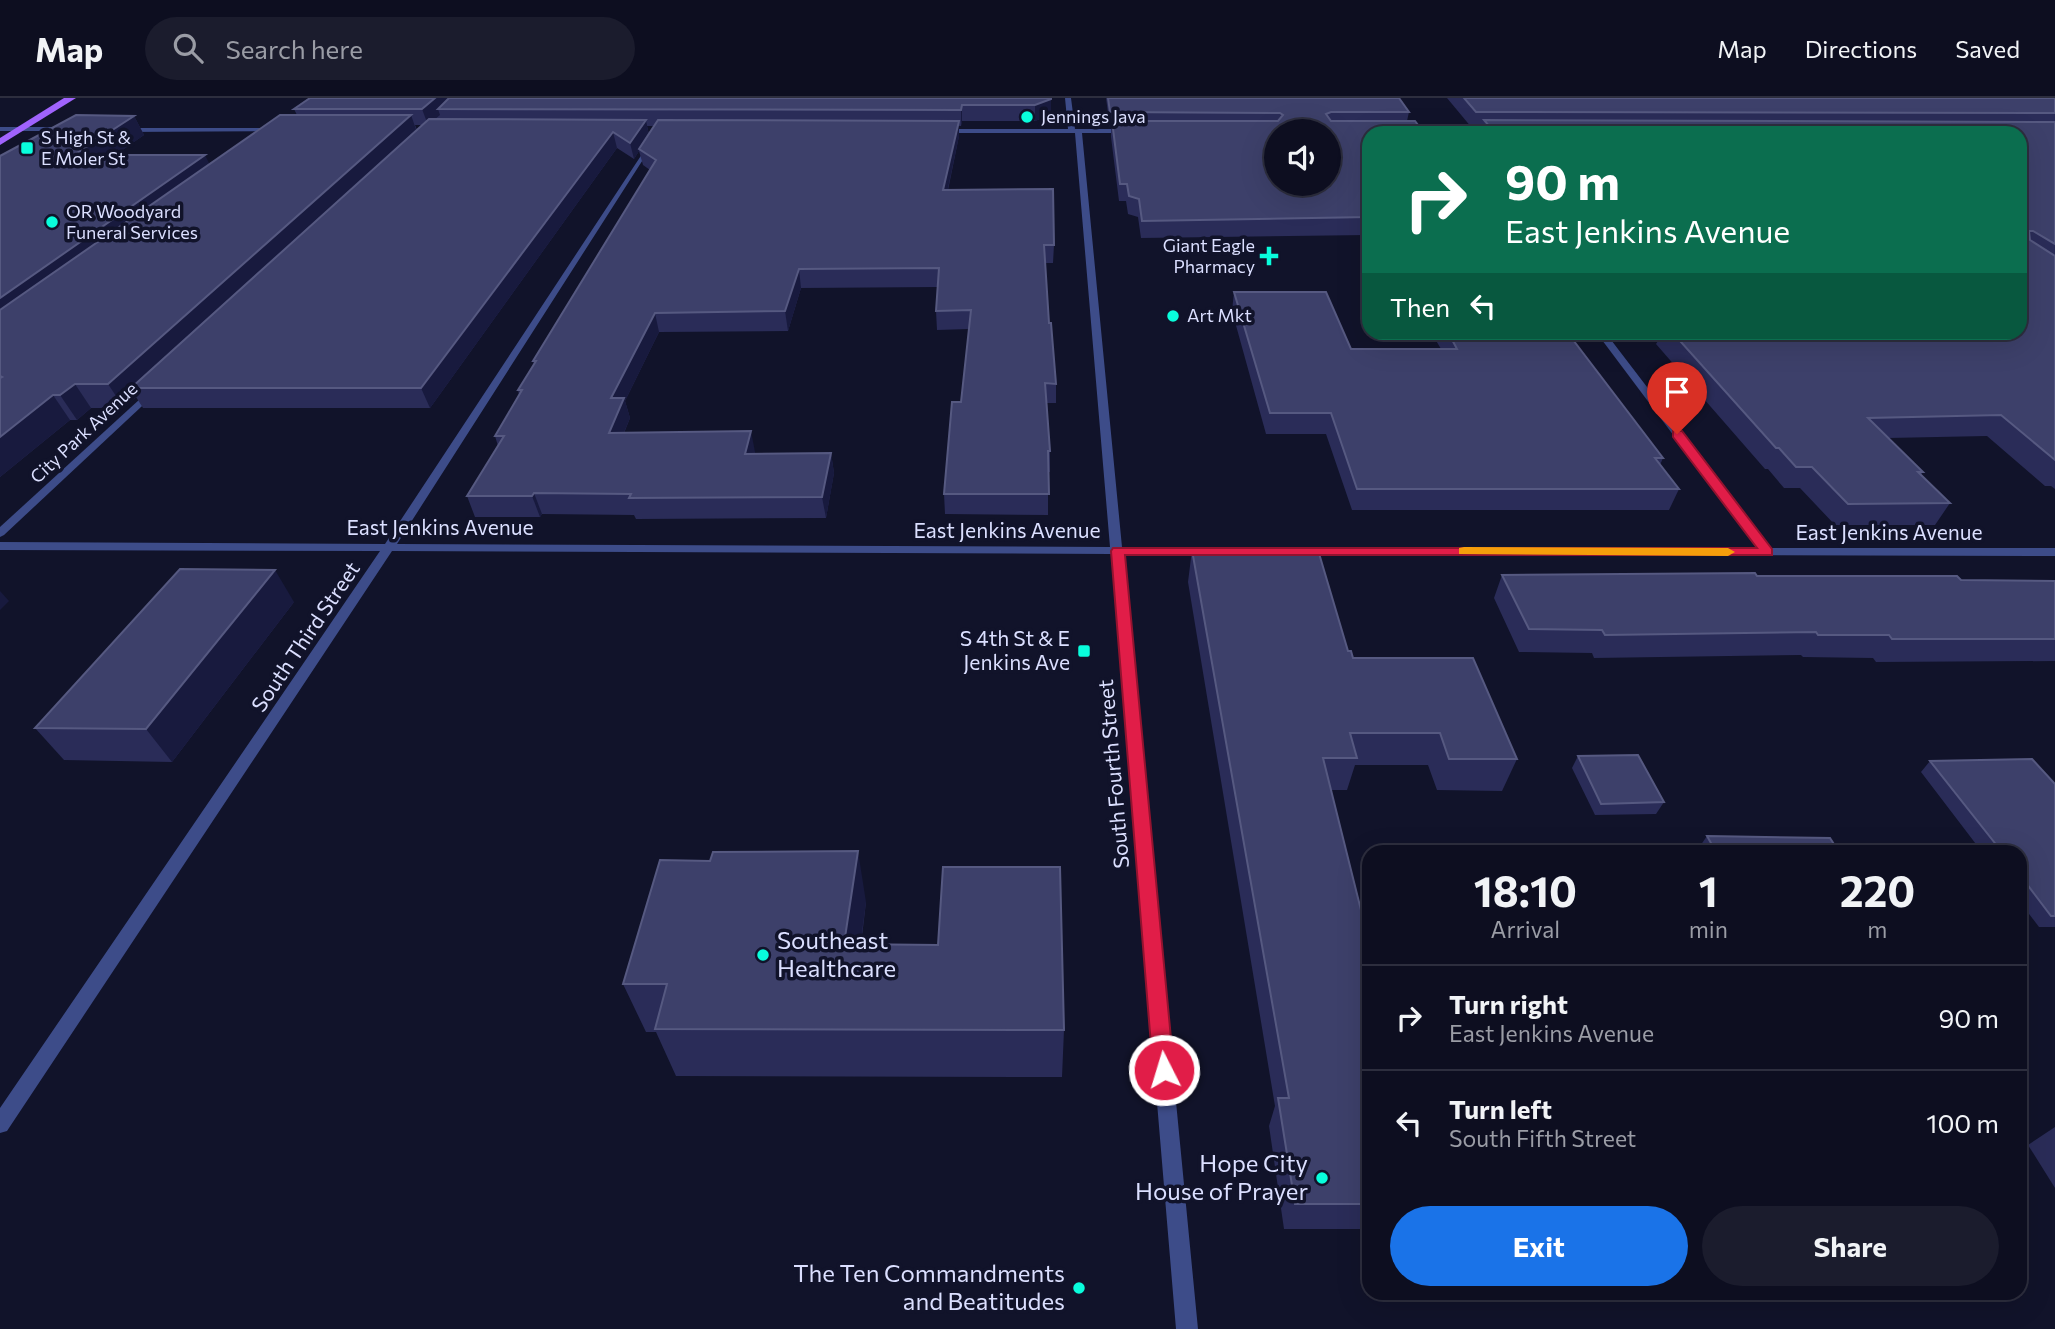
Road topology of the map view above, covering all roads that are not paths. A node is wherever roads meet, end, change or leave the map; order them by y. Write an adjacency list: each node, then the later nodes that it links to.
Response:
1 (71, 98): 4 (main road)
2 (1068, 98): 9 (street, South Fourth Street)
3 (0, 129): 4 (street)
4 (20, 129): 5 (street); 11 (main road)
5 (75, 129)
6 (112, 130): 12 (street)
7 (658, 131): 17 (street, South Third Street)
8 (926, 131): 9 (street)
9 (1075, 131): 10 (street); 18 (street, South Fourth Street)
10 (1143, 131)
11 (0, 142)
12 (268, 142)
13 (1606, 340): 21 (street)
14 (160, 383): 15 (street, City Park Avenue)
15 (0, 533)
16 (0, 546): 17 (street, East Jenkins Avenue)
17 (389, 547): 18 (street, East Jenkins Avenue); 23 (street, South Third Street)
18 (1117, 551): 19 (street, East Jenkins Avenue); 24 (street, South Fourth Street)
19 (1225, 551)
20 (1293, 551): 21 (street, East Jenkins Avenue)
21 (1767, 552): 22 (street, East Jenkins Avenue)
22 (2055, 552)
23 (0, 1124)
24 (1187, 1329)

